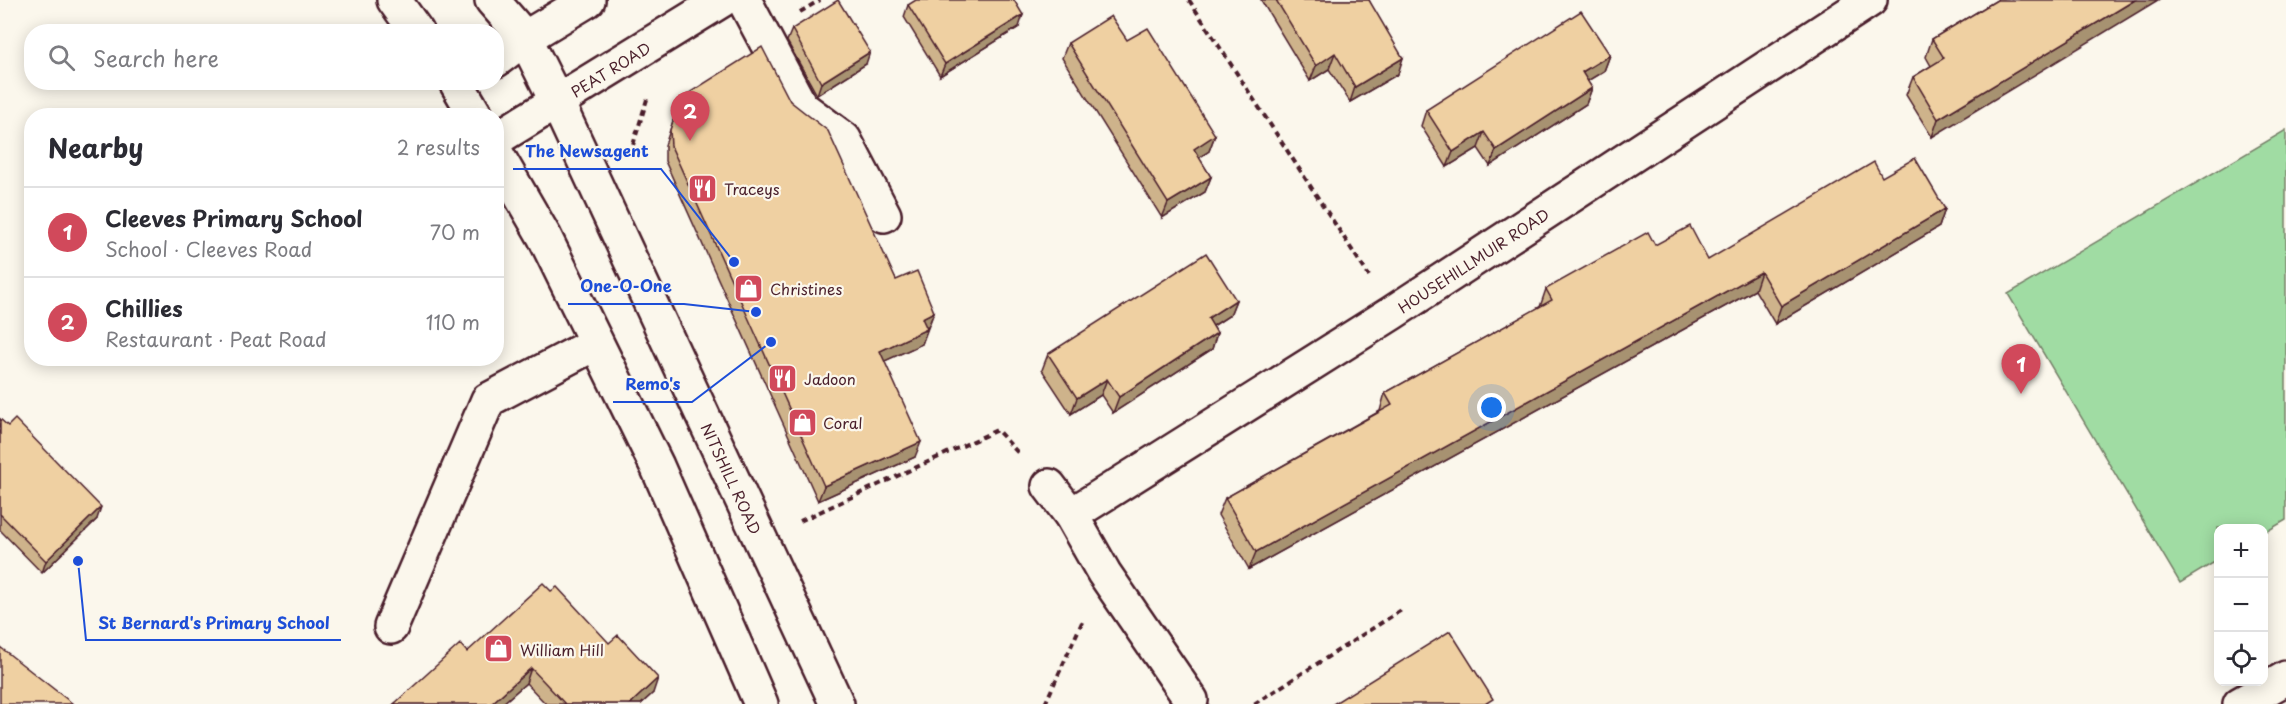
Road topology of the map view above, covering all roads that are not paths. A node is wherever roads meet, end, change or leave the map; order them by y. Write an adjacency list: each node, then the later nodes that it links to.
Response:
1 (394, 0): 7 (street)
2 (492, 0): 8 (street, NITSHILL ROAD)
3 (588, 0): 8 (street)
4 (722, 0): 10 (street, PEAT ROAD)
5 (744, 0): 13 (street)
6 (1870, 0): 16 (street, HOUSEHILLMUIR ROAD)
7 (411, 24)
8 (525, 38): 9 (street); 10 (street, NITSHILL ROAD)
9 (504, 54)
10 (557, 102): 11 (street, PEAT ROAD); 21 (street, NITSHILL ROAD)
11 (504, 134)
12 (504, 167): 14 (street)
13 (884, 215)
14 (596, 343): 17 (street); 20 (street)
15 (1049, 486): 16 (street)
16 (1071, 515): 19 (street)
17 (392, 627)
18 (2276, 690): 22 (street)
19 (1191, 700)
20 (761, 704)
21 (837, 704)
22 (2240, 704)

